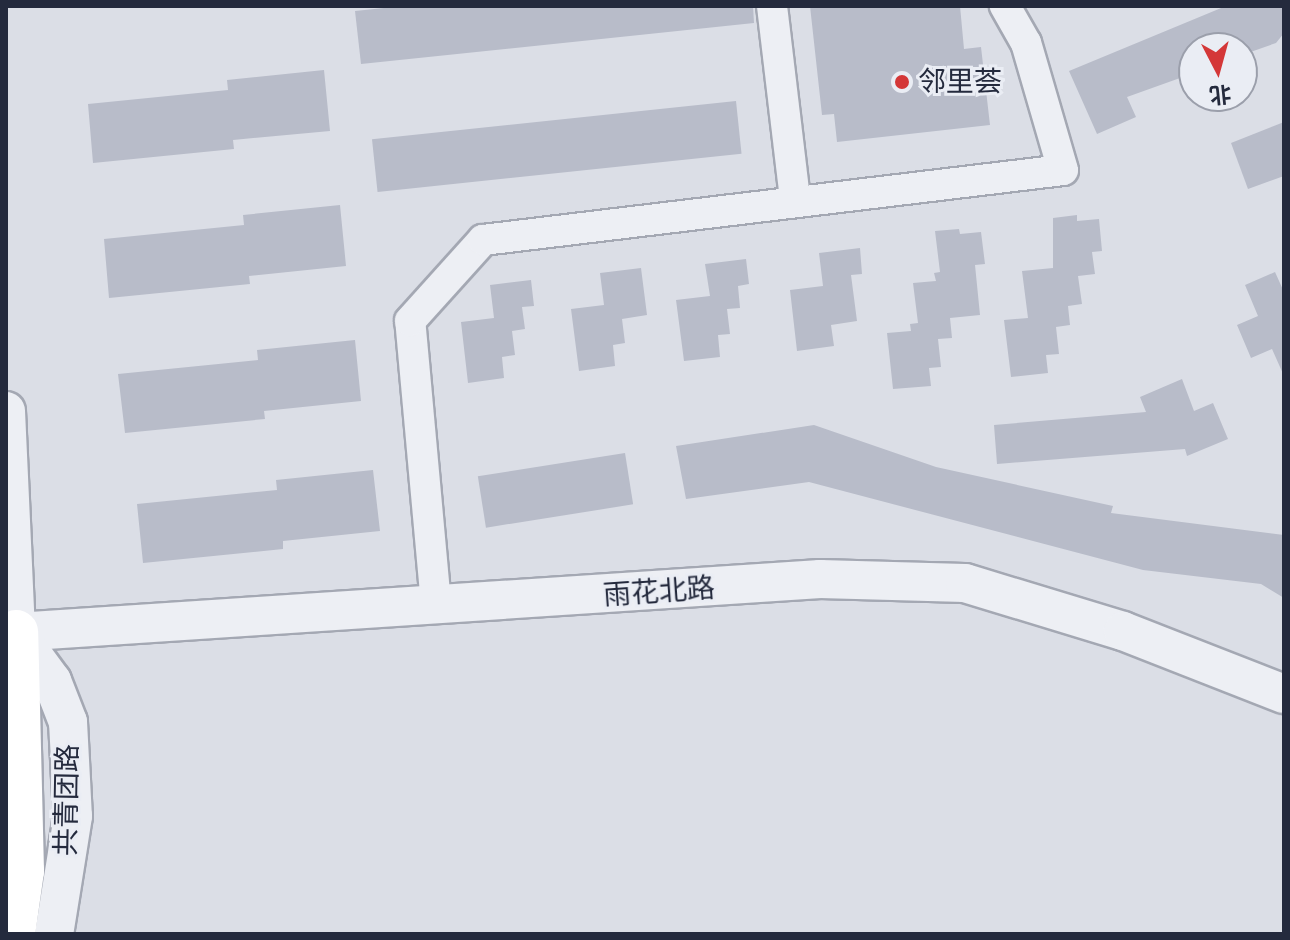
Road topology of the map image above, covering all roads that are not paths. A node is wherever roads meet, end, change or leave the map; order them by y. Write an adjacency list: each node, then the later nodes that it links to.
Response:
1 (772, 6): 3 (street)
2 (1005, 6): 3 (street)
3 (795, 199): 5 (street)
4 (6, 411): 6 (street)
5 (436, 604): 6 (street, 雨花北路); 8 (street, 雨花北路)
6 (16, 632): 7 (street); 9 (main road); 10 (street, 共青团路)
7 (6, 678)
8 (1284, 694)
9 (13, 934)
10 (54, 934)

